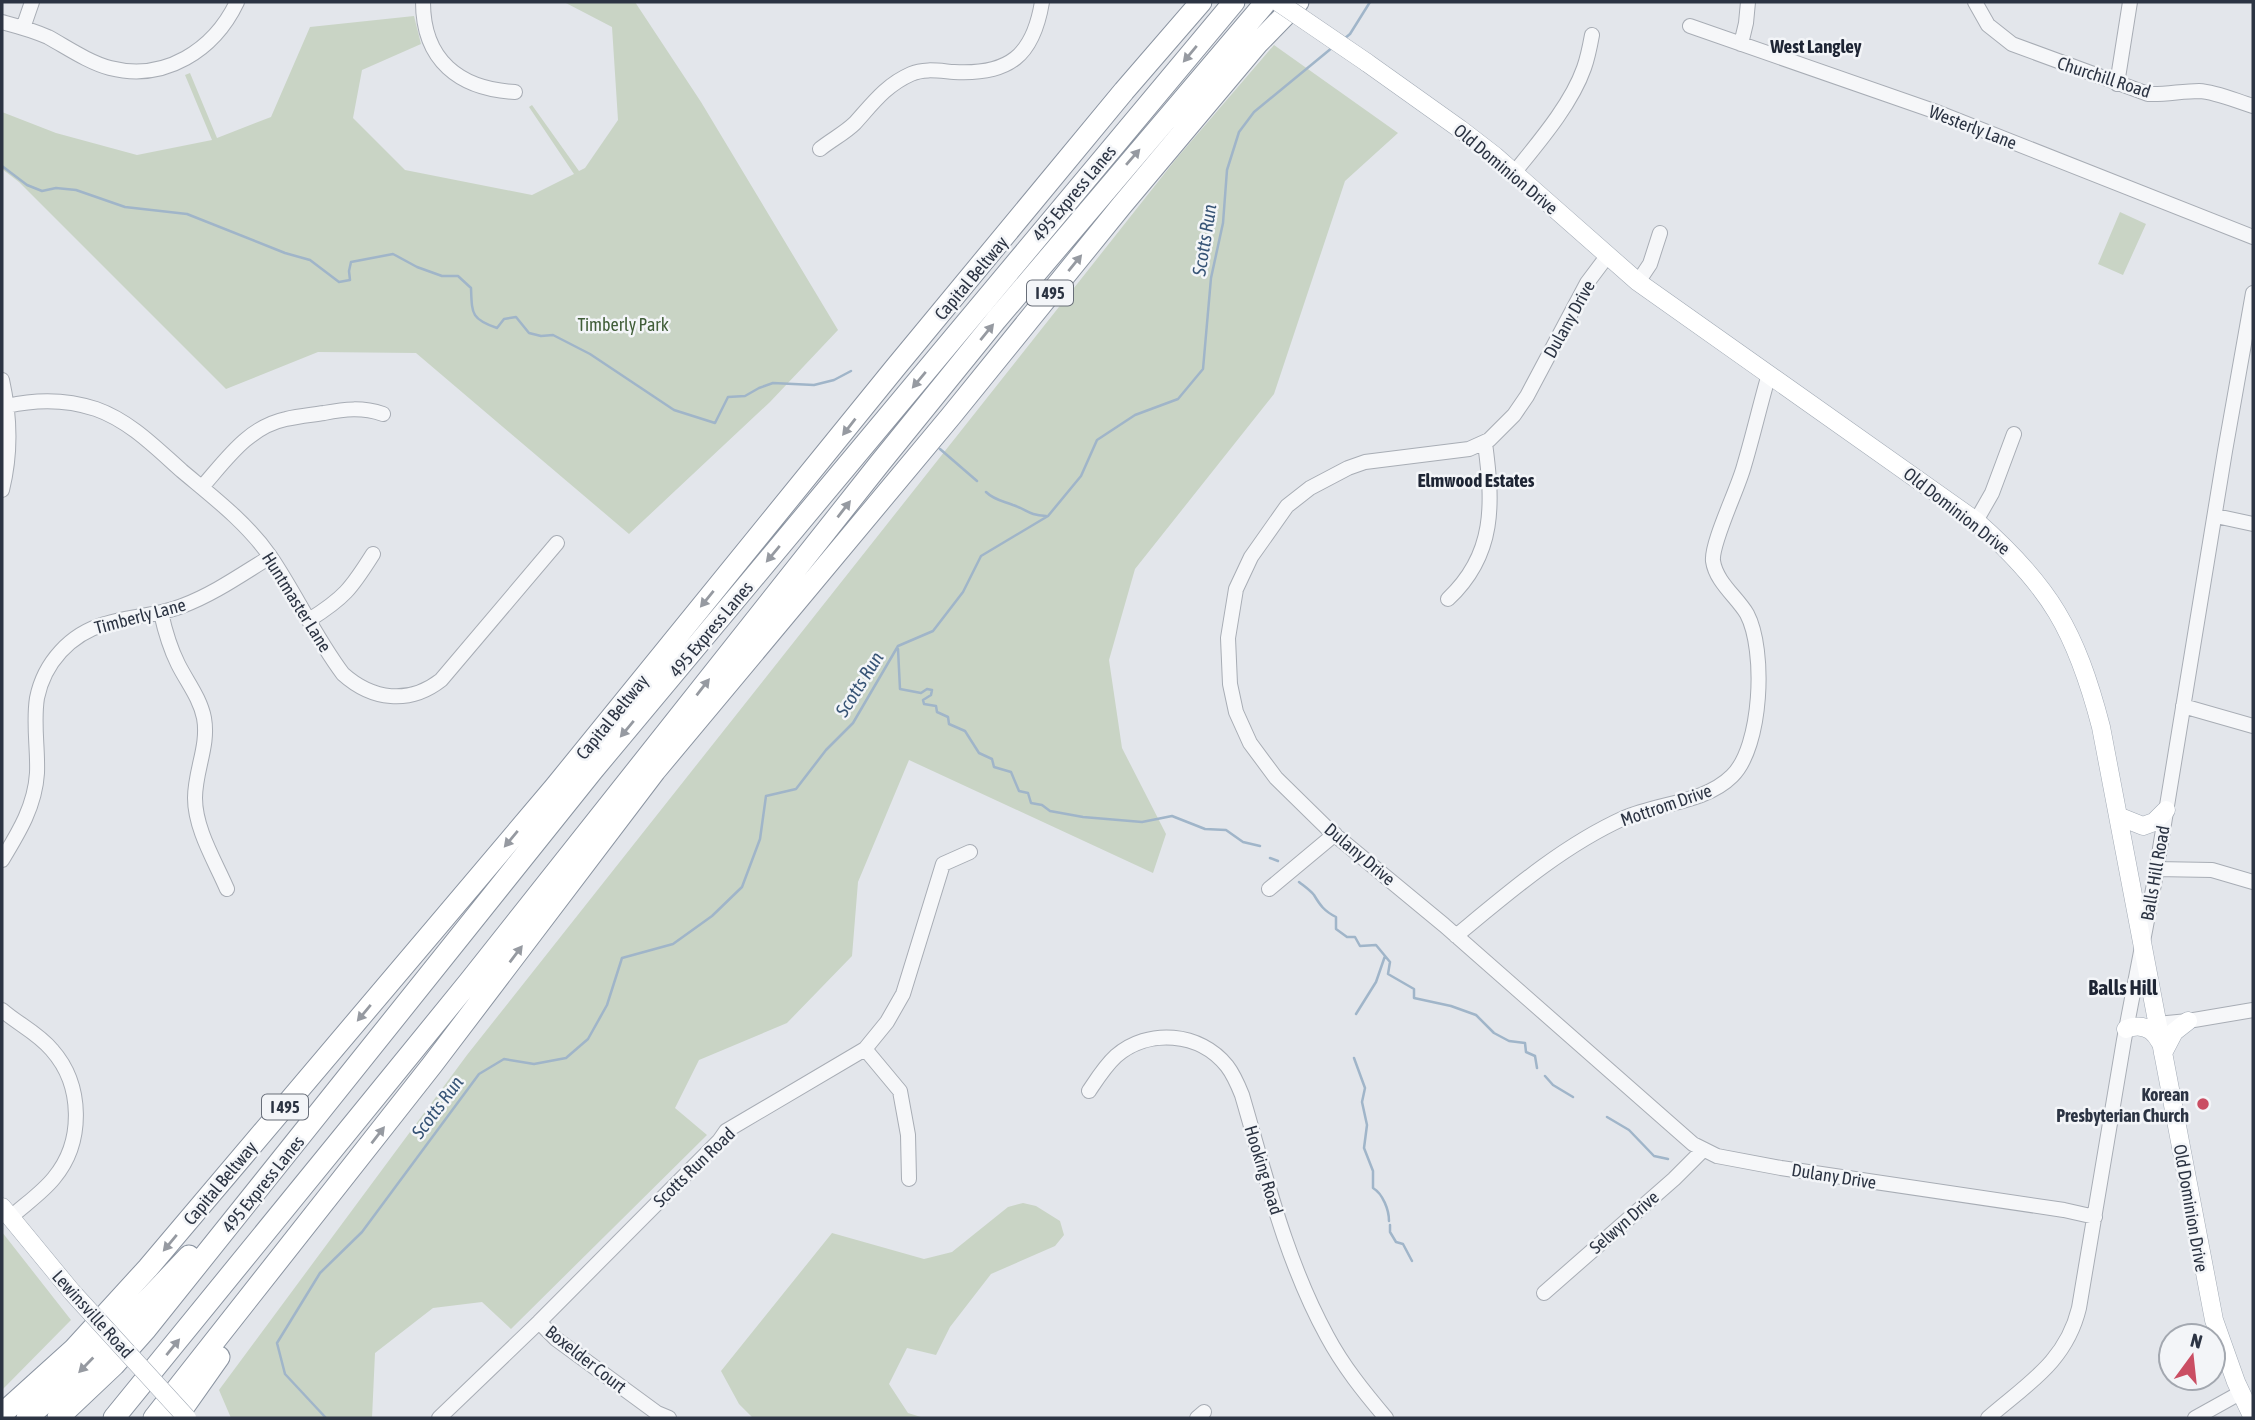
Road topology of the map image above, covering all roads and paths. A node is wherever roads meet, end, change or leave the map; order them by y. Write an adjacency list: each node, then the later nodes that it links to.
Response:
1 (32, 2): 15 (street)
2 (237, 2): 15 (street)
3 (423, 2): 19 (street)
4 (1042, 2): 21 (street)
5 (1201, 2): 76 (highway, Capital Beltway / I 495, one-way to 76)
6 (1234, 2): 68 (highway, 495 Express Lanes / I 495, one-way to 68)
7 (1266, 2): 79 (highway, 495 Express Lanes, one-way to 7)
8 (1278, 2): 22 (main road, Old Dominion Drive, bridge)
9 (1298, 2): 70 (highway, I 495, one-way to 9)
10 (1748, 2): 17 (street)
11 (1975, 2): 18 (street, Churchill Road)
12 (2130, 2): 18 (street)
13 (2, 22): 15 (street)
14 (1689, 26): 17 (street, Westerly Lane)
15 (23, 28)
16 (1592, 35): 22 (street)
17 (1741, 44): 24 (street, Westerly Lane)
18 (2117, 84): 20 (street, Churchill Road)
19 (515, 92)
20 (2253, 106)
21 (820, 149)
22 (1513, 174): 25 (main road, Old Dominion Drive)
23 (1660, 233): 26 (street)
24 (2253, 237)
25 (1608, 255): 26 (main road, Old Dominion Drive); 34 (street, Dulany Drive)
26 (1638, 282): 29 (main road, Old Dominion Drive)
27 (2253, 293): 28 (street, Balls Hill Road)
28 (2250, 330): 37 (street, Balls Hill Road)
29 (1769, 374): 38 (main road, Old Dominion Drive); 57 (street, Mottrom Drive)
30 (2, 380): 31 (street)
31 (7, 406): 35 (street, Huntmaster Lane); 36 (street)
32 (383, 414): 35 (street)
33 (2014, 435): 38 (street)
34 (1485, 443): 43 (street); 50 (street, Dulany Drive)
35 (202, 487): 42 (street, Huntmaster Lane)
36 (2, 490)
37 (2216, 516): 39 (street); 46 (street, Balls Hill Road)
38 (1976, 521): 49 (main road, Old Dominion Drive)
39 (2253, 524)
40 (557, 544): 45 (street, Huntmaster Lane)
41 (373, 554): 45 (street)
42 (270, 556): 44 (street, Timberly Lane); 45 (street, Huntmaster Lane)
43 (1448, 599)
44 (161, 613): 52 (street, Timberly Lane); 55 (street)
45 (309, 620)
46 (2183, 706): 47 (street); 48 (street, Balls Hill Road)
47 (2253, 726)
48 (2166, 810): 49 (main road); 53 (street, Balls Hill Road)
49 (2118, 817): 58 (main road, Old Dominion Drive)
50 (1335, 834): 56 (street); 57 (street, Dulany Drive)
51 (970, 852): 64 (street, Scotts Run Road)
52 (2, 860)
53 (2156, 869): 54 (street); 58 (street, Balls Hill Road)
54 (2253, 882)
55 (227, 889)
56 (1269, 889)
57 (1456, 936): 67 (street, Dulany Drive)
58 (2142, 944): 62 (main road, Old Dominion Drive); 63 (street, Balls Hill Road)
59 (2, 1010): 71 (street)
60 (2253, 1010): 61 (street)
61 (2188, 1021): 62 (street); 65 (main road)
62 (2157, 1024): 65 (main road, Old Dominion Drive)
63 (2126, 1029): 65 (main road); 72 (street, Balls Hill Road)
64 (865, 1049): 69 (street); 74 (street, Scotts Run Road)
65 (2162, 1049): 75 (main road, Old Dominion Drive)
66 (1089, 1091): 85 (street, Hooking Road)
67 (1703, 1150): 72 (street, Dulany Drive); 73 (street, Selwyn Drive)
68 (285, 1156): 77 (highway, one-way to 77); 78 (highway, 495 Express Lanes / I 495)
69 (909, 1179)
70 (336, 1189): 80 (highway, I 495); 81 (highway)
71 (6, 1212): 82 (main road, Lewinsville Road, bridge)
72 (2095, 1217): 86 (street, Balls Hill Road)
73 (1544, 1293)
74 (539, 1322): 83 (street, Scotts Run Road); 84 (street, Boxelder Court)
75 (2240, 1393): 87 (street); 88 (main road, Old Dominion Drive)
76 (2, 1414)
77 (27, 1418)
78 (58, 1418)
79 (114, 1418)
80 (154, 1418)
81 (176, 1418)
82 (187, 1418)
83 (439, 1418)
84 (669, 1418)
85 (1386, 1418)
86 (1988, 1418)
87 (2195, 1418)
88 (2253, 1418)

